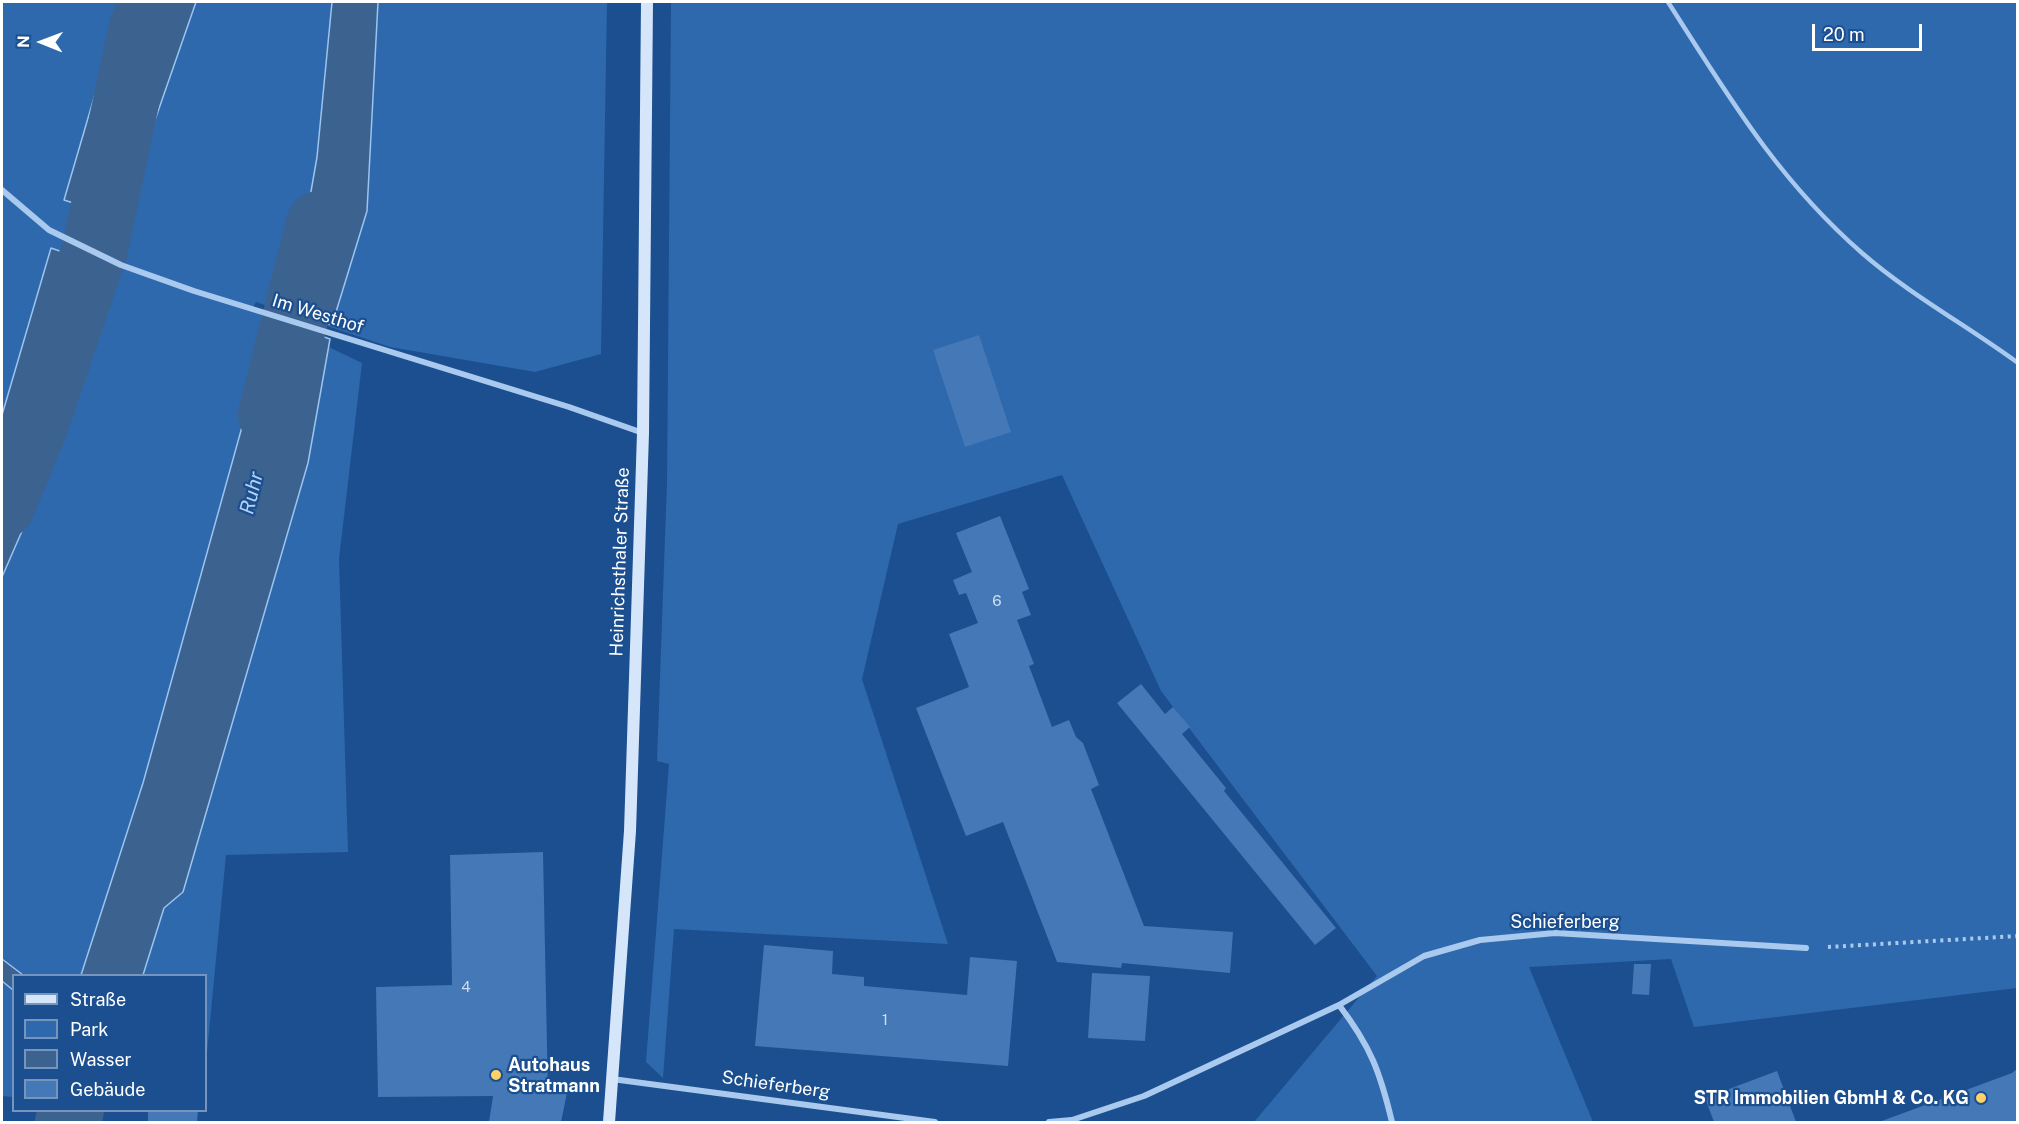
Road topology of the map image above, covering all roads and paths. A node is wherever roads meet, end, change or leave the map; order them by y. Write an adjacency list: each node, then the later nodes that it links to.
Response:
1 (647, 2): 5 (main road, Heinrichsthaler Straße)
2 (1668, 2): 4 (lane)
3 (2, 190): 5 (street, Im Westhof)
4 (2018, 363)
5 (643, 433): 9 (main road, Heinrichsthaler Straße)
6 (2018, 936): 7 (path)
7 (1806, 948): 8 (street, Schieferberg)
8 (1339, 1005): 12 (street, Schieferberg); 13 (street)
9 (612, 1079): 10 (main road, Heinrichsthaler Straße); 11 (street, Schieferberg)
10 (609, 1122)
11 (935, 1122)
12 (1049, 1122)
13 (1392, 1122)

